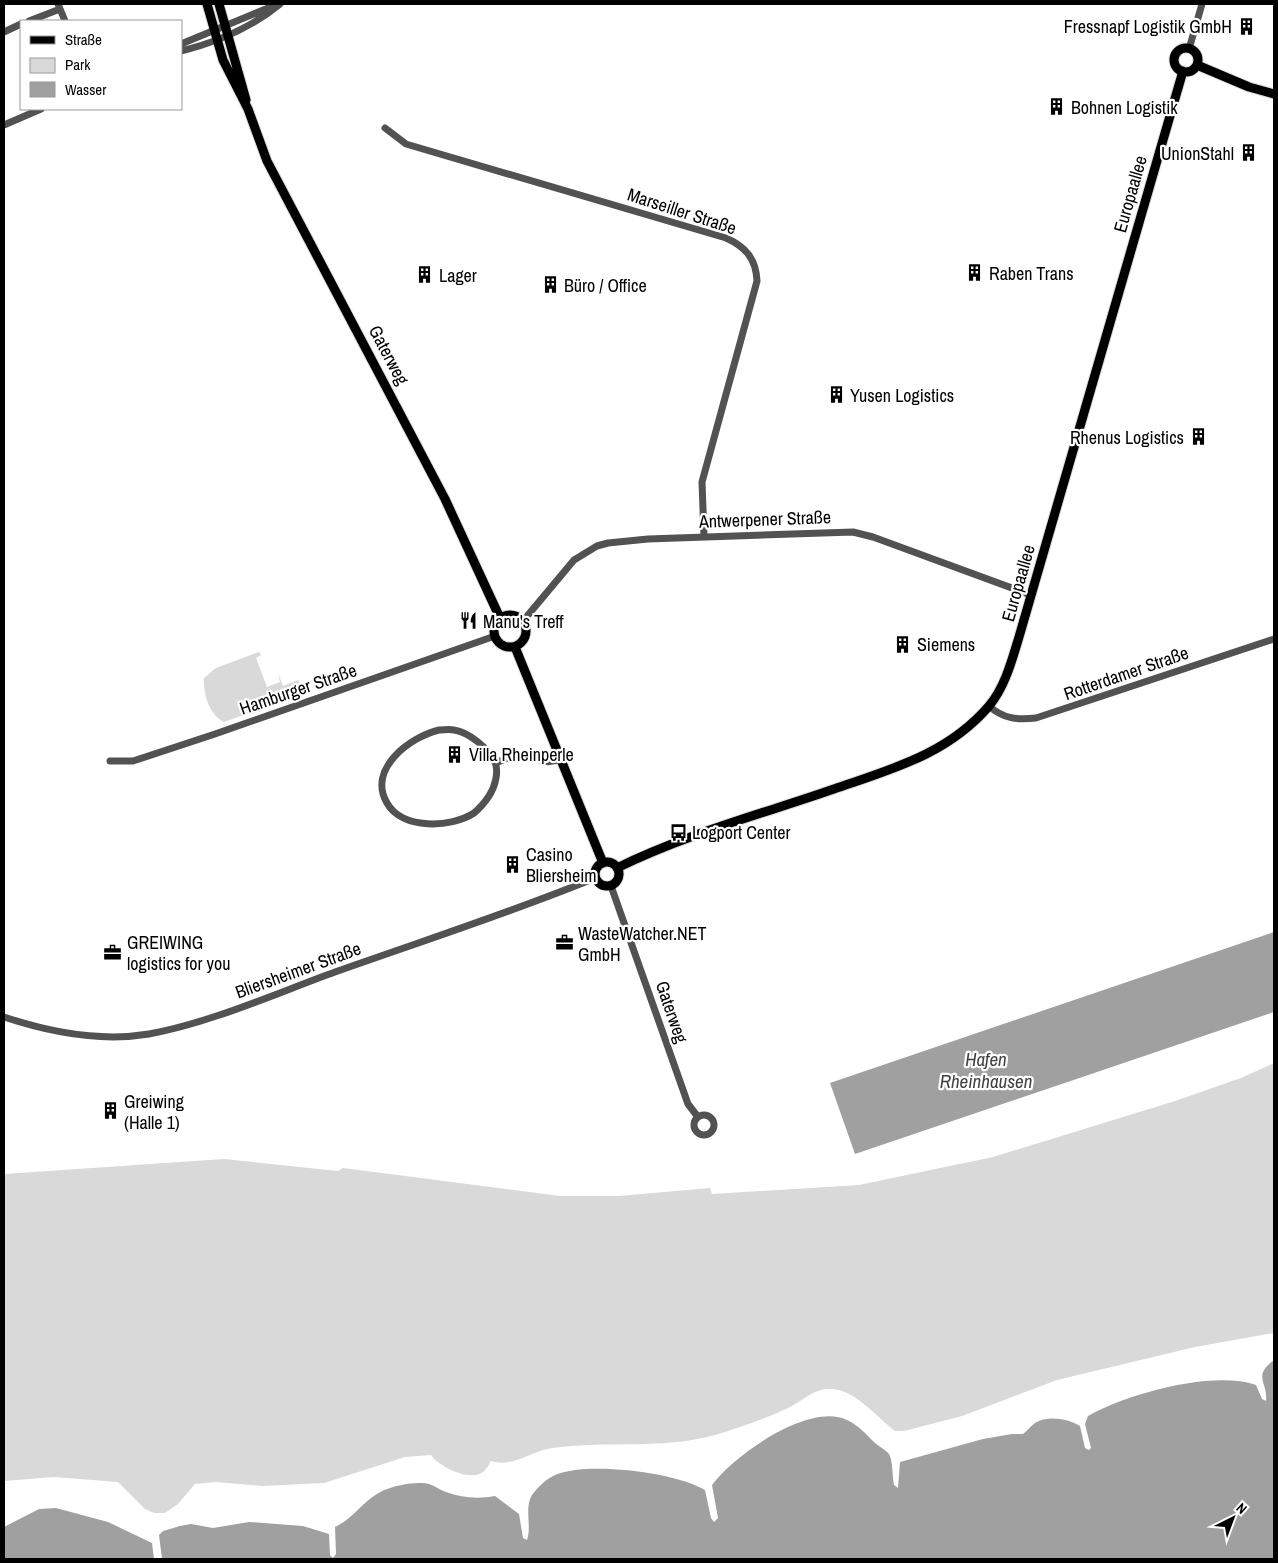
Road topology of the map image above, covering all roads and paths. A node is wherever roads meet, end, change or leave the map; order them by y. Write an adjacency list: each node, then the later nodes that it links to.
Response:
1 (207, 4): 10 (main road, Gaterweg)
2 (219, 4): 9 (main road, Gaterweg)
3 (280, 4): 9 (street); 12 (street)
4 (1202, 4): 15 (street)
5 (59, 6): 6 (street); 7 (street)
6 (31, 20)
7 (65, 20)
8 (20, 24): 11 (street)
9 (225, 26): 10 (street); 12 (main road, Gaterweg)
10 (214, 30): 13 (main road, Gaterweg); 14 (street)
11 (4, 32)
12 (228, 36): 13 (street); 20 (main road, Gaterweg)
13 (217, 41): 16 (street); 20 (main road, Gaterweg)
14 (182, 44)
15 (1189, 49): 17 (main road); 18 (main road)
16 (182, 51)
17 (1197, 65): 18 (main road); 19 (main road)
18 (1183, 71): 25 (main road, Europaallee)
19 (1274, 94)
20 (248, 109): 26 (main road, Gaterweg)
21 (39, 110): 22 (street)
22 (4, 125)
23 (385, 128): 24 (street, Marseiller Straße)
24 (704, 536): 25 (street, Antwerpener Straße); 27 (street, Antwerpener Straße)
25 (1031, 595): 31 (main road, Europaallee)
26 (500, 618): 27 (main road); 28 (main road)
27 (523, 621): 30 (main road)
28 (495, 636): 30 (main road); 33 (street, Hamburger Straße)
29 (1274, 639): 31 (street, Rotterdamer Straße)
30 (515, 647): 32 (main road)
31 (989, 706): 36 (main road, Europaallee)
32 (561, 759): 34 (street); 35 (main road)
33 (110, 761)
34 (495, 763): 34 (street)
35 (603, 863): 36 (main road); 37 (main road)
36 (617, 868): 38 (main road)
37 (595, 878): 38 (main road); 39 (street, Bliersheimer Straße)
38 (611, 886): 40 (street, Gaterweg)
39 (4, 1018)
40 (698, 1117)

